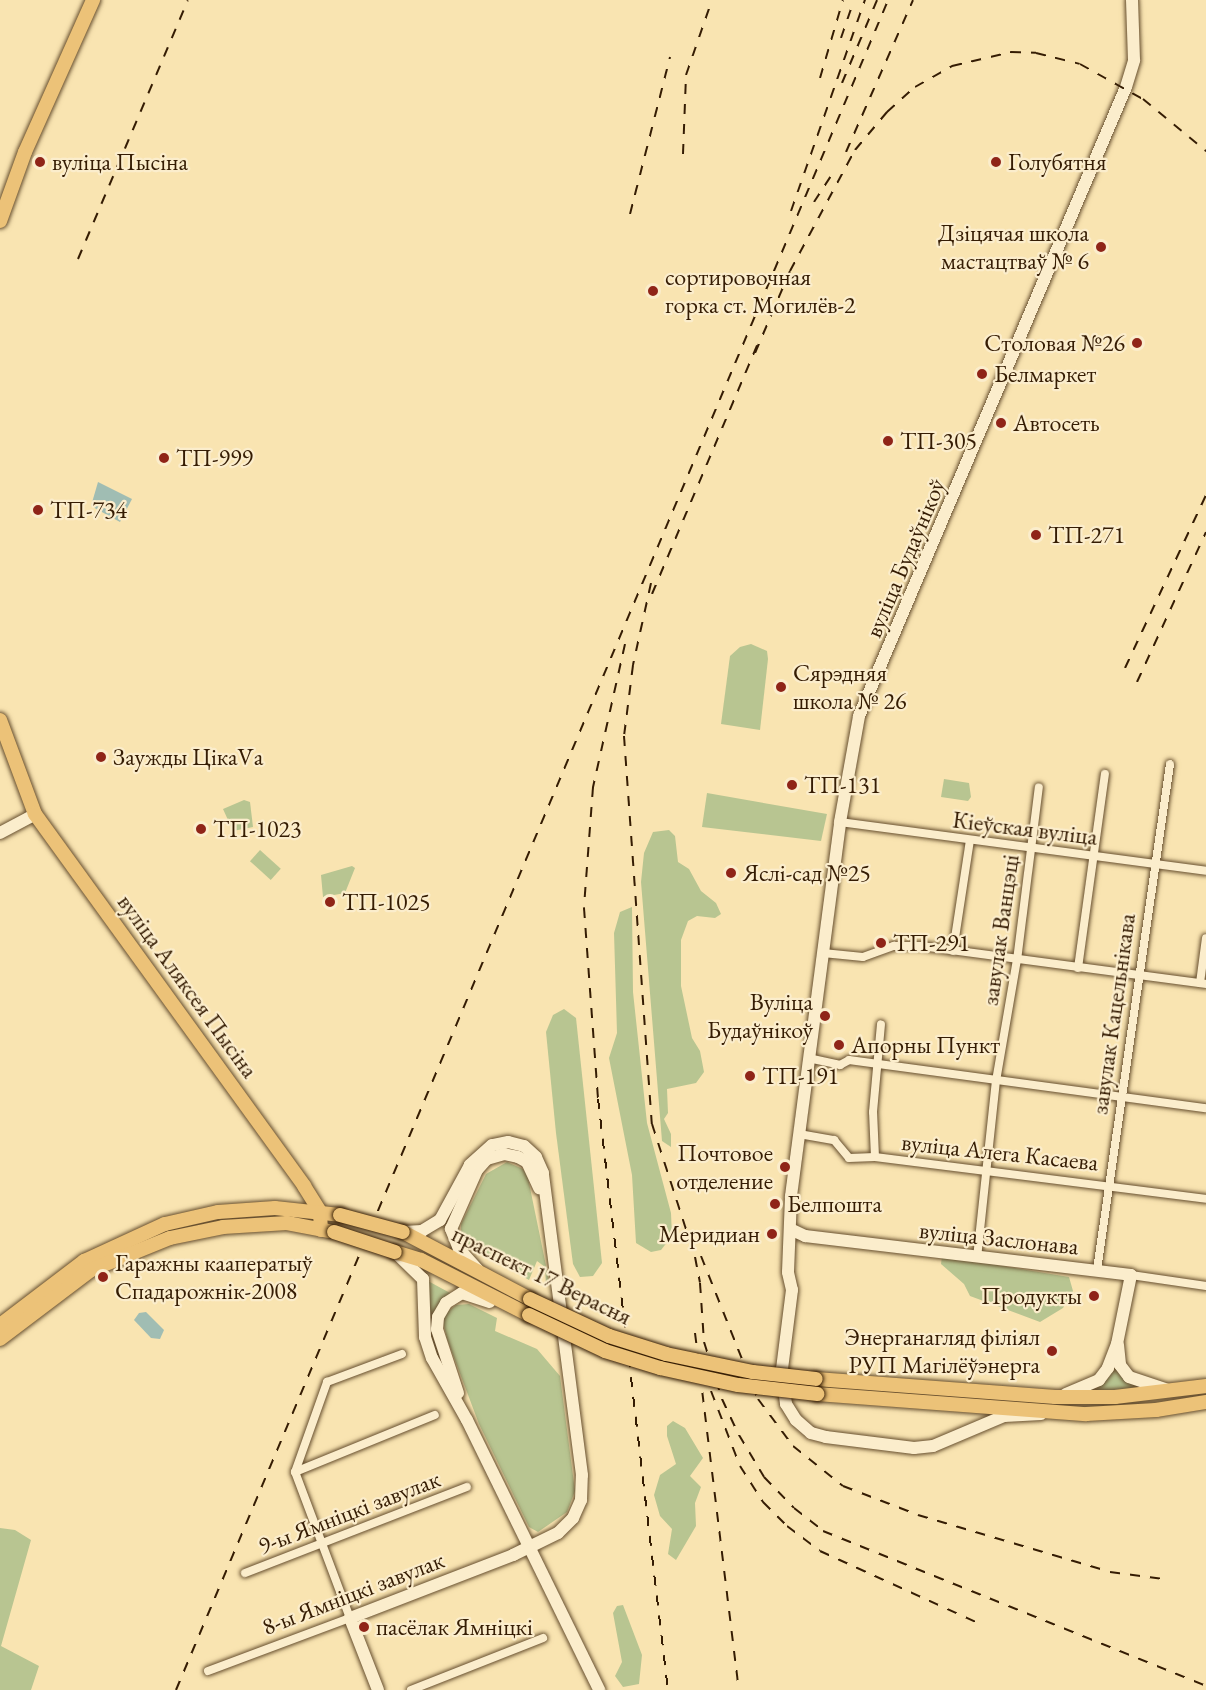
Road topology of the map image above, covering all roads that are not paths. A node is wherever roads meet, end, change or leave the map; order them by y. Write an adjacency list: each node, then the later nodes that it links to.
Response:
1 (93, 0): 3 (main road)
2 (1132, 0): 9 (main road, вуліца Будаўнікоў)
3 (0, 221)
4 (0, 720): 8 (main road, вуліца Аляксея Пысіна)
5 (1170, 764): 14 (street, завулак Кацельнікава)
6 (1105, 774): 13 (street)
7 (1039, 787): 12 (street, завулак Ванцэці)
8 (34, 814): 10 (main road); 33 (main road, вуліца Аляксея Пысіна)
9 (840, 822): 11 (street, Кіеўская вуліца); 18 (main road, вуліца Будаўнікоў)
10 (0, 832)
11 (970, 840): 12 (street, Кіеўская вуліца); 17 (street)
12 (1032, 846): 13 (street, Кіеўская вуліца); 19 (street, завулак Ванцэці)
13 (1094, 856): 14 (street, Кіеўская вуліца); 20 (street)
14 (1155, 864): 15 (street, Кіеўская вуліца); 21 (street, завулак Кацельнікава)
15 (1206, 871)
16 (1206, 938): 22 (street)
17 (953, 951): 18 (street); 19 (street)
18 (823, 953): 24 (main road, вуліца Будаўнікоў)
19 (1017, 960): 20 (street); 26 (street, завулак Ванцэці)
20 (1078, 968): 21 (street)
21 (1138, 975): 22 (street); 27 (street, завулак Кацельнікава)
22 (1203, 984)
23 (881, 1024): 25 (street)
24 (808, 1058): 25 (street); 29 (main road, вуліца Будаўнікоў)
25 (876, 1064): 26 (street); 30 (street)
26 (996, 1080): 27 (street); 31 (street, завулак Ванцэці)
27 (1120, 1098): 28 (street); 32 (street, завулак Кацельнікава)
28 (1206, 1108)
29 (799, 1134): 30 (street, вуліца Алега Касаева); 38 (main road, вуліца Будаўнікоў)
30 (875, 1157): 31 (street, вуліца Алега Касаева)
31 (986, 1171): 32 (street, вуліца Алега Касаева); 42 (street, завулак Ванцэці)
32 (1109, 1184): 34 (street, вуліца Алега Касаева); 43 (street, завулак Кацельнікава)
33 (304, 1186): 35 (main road); 36 (main road, вуліца Аляксея Пысіна)
34 (1206, 1198)
35 (290, 1208): 36 (main road, праспект 17 Верасня); 48 (main road, праспект 17 Верасня)
36 (320, 1212): 39 (main road, вуліца Аляксея Пысіна); 40 (main road, праспект 17 Верасня, bridge)
37 (547, 1221): 40 (main road); 44 (main road); 62 (main road, 8-ы Ямніцкі завулак)
38 (790, 1229): 42 (main road, вуліца Заслонава); 56 (main road, вуліца Будаўнікоў)
39 (327, 1231): 41 (main road, праспект 17 Верасня, bridge); 49 (main road, праспект 17 Верасня)
40 (403, 1232): 44 (main road, праспект 17 Верасня)
41 (395, 1252): 47 (main road, праспект 17 Верасня); 58 (main road)
42 (977, 1258): 43 (main road, вуліца Заслонава)
43 (1097, 1270): 45 (main road, вуліца Заслонава)
44 (480, 1272): 54 (main road, праспект 17 Верасня, bridge)
45 (1131, 1275): 46 (street, вуліца Заслонава); 50 (main road)
46 (1206, 1286)
47 (511, 1306): 56 (main road, праспект 17 Верасня, bridge); 58 (main road)
48 (0, 1325)
49 (0, 1340)
50 (1117, 1344): 53 (main road); 54 (main road)
51 (402, 1354): 59 (street)
52 (1206, 1386): 53 (main road, праспект 17 Верасня)
53 (1172, 1391): 54 (main road, праспект 17 Верасня)
54 (1055, 1397)
55 (1206, 1402): 56 (main road, праспект 17 Верасня)
56 (1056, 1412)
57 (435, 1415): 59 (street)
58 (467, 1420): 62 (main road)
59 (295, 1472): 61 (street)
60 (467, 1487): 61 (street, 9-ы Ямніцкі завулак)
61 (322, 1543): 63 (street, 9-ы Ямніцкі завулак); 64 (street)
62 (528, 1546): 64 (main road, 8-ы Ямніцкі завулак); 69 (main road)
63 (245, 1573)
64 (350, 1617): 66 (street, 8-ы Ямніцкі завулак); 67 (main road)
65 (543, 1638): 68 (street)
66 (208, 1671)
67 (378, 1690)
68 (411, 1690)
69 (599, 1690)

